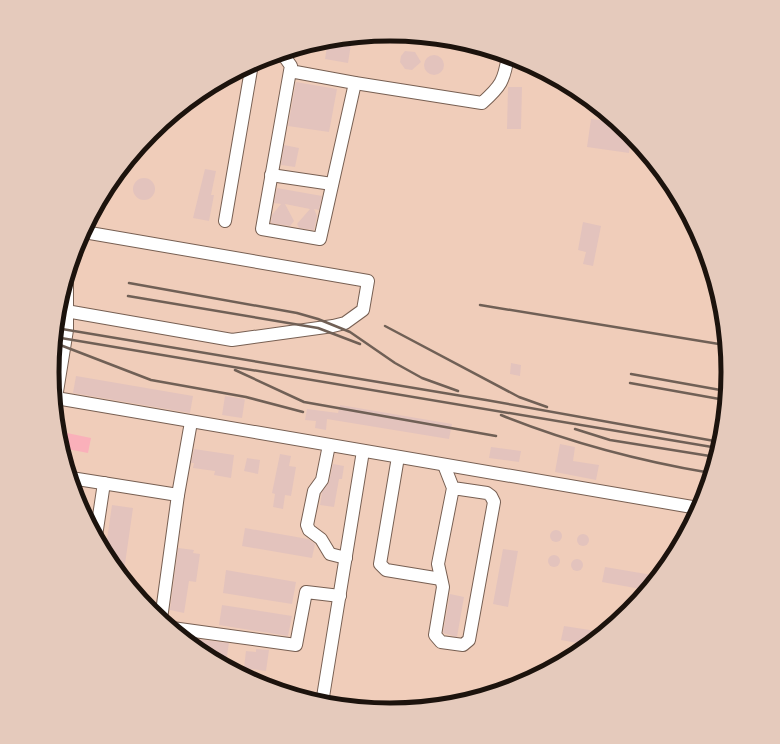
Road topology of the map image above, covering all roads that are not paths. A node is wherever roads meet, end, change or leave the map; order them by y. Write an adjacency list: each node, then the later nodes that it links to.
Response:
1 (286, 58): 3 (lane)
2 (507, 63): 5 (lane)
3 (290, 71): 5 (lane); 6 (lane)
4 (251, 72): 8 (lane)
5 (355, 83): 7 (lane)
6 (272, 175): 7 (lane); 7 (lane)
7 (332, 184)
8 (225, 221)
9 (90, 233): 11 (lane)
10 (66, 302): 11 (lane)
11 (66, 311): 12 (lane)
12 (59, 378)
13 (61, 402): 14 (lane)
14 (191, 422): 15 (lane); 22 (lane)
15 (329, 445): 16 (lane); 25 (lane)
16 (363, 451): 17 (lane); 25 (lane)
17 (398, 457): 18 (lane); 26 (lane)
18 (444, 465): 21 (lane); 23 (lane)
19 (77, 479): 20 (lane)
20 (104, 483): 22 (lane); 24 (lane)
21 (453, 488): 26 (lane); 26 (lane)
22 (178, 495): 28 (lane)
23 (692, 507)
24 (97, 526)
25 (346, 558): 27 (lane)
26 (441, 579)
27 (340, 596): 29 (lane); 30 (lane)
28 (162, 612)
29 (181, 629)
30 (323, 697)

